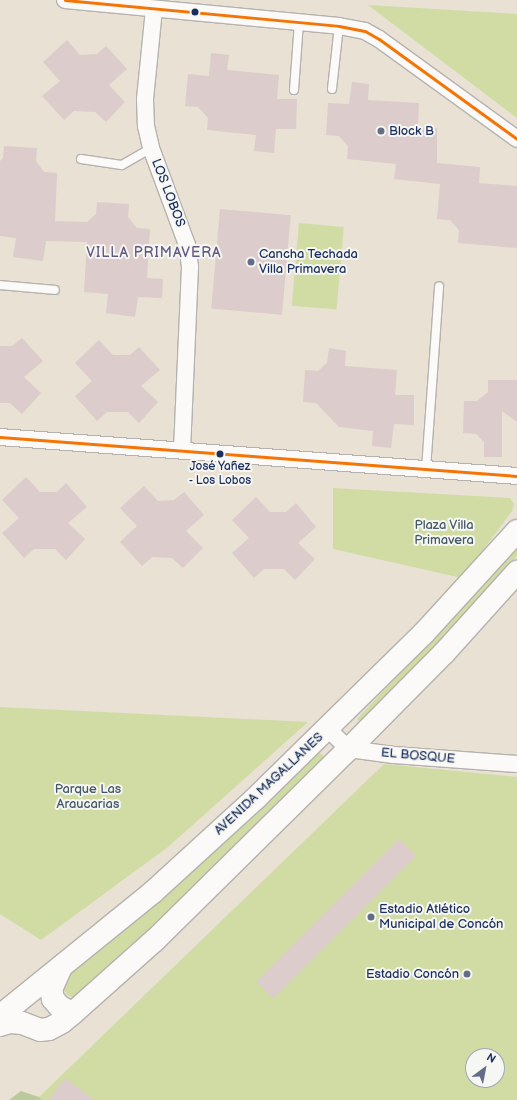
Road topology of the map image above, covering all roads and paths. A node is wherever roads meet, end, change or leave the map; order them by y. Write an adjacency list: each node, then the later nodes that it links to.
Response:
1 (65, 0): 2 (street)
2 (154, 8): 3 (street); 8 (street, LOS LOBOS)
3 (299, 22): 4 (street); 6 (lane)
4 (339, 26): 5 (lane); 7 (street)
5 (332, 89)
6 (294, 90)
7 (517, 139)
8 (151, 148): 9 (lane); 14 (street, LOS LOBOS)
9 (81, 159)
10 (0, 285): 12 (lane)
11 (439, 286): 15 (lane)
12 (55, 290)
13 (0, 437): 14 (street)
14 (182, 451): 15 (street)
15 (426, 469): 16 (street)
16 (517, 476)
17 (517, 531): 19 (main road, AVENIDA MAGALLANES)
18 (517, 572): 20 (main road)
19 (328, 729): 20 (street); 22 (main road, AVENIDA MAGALLANES)
20 (349, 749): 21 (street, EL BOSQUE); 23 (main road)
21 (517, 764)
22 (61, 967): 23 (main road); 24 (main road, AVENIDA MAGALLANES)
23 (73, 1013): 25 (main road)
24 (0, 1016)
25 (0, 1025)

